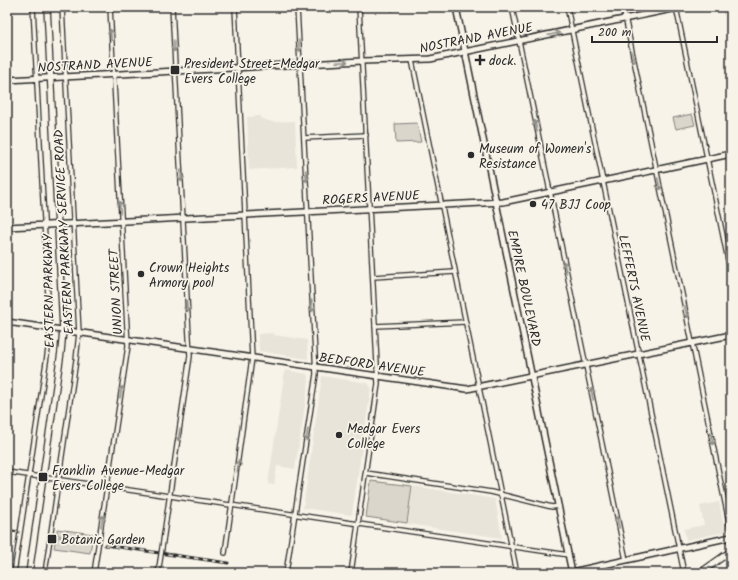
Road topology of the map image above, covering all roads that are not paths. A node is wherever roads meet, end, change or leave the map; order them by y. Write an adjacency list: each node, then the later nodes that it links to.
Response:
1 (33, 7): 28 (street, EASTERN PARKWAY SERVICE ROAD)
2 (46, 7): 29 (main road, EASTERN PARKWAY)
3 (62, 7): 27 (street, EASTERN PARKWAY SERVICE ROAD)
4 (110, 7): 26 (street, UNION STREET, one-way to 4)
5 (172, 7): 25 (street, one-way to 25)
6 (234, 7): 24 (street)
7 (297, 7): 23 (street, one-way to 23)
8 (359, 7): 22 (street)
9 (456, 7): 20 (main road, EMPIRE BOULEVARD)
10 (512, 7): 19 (street)
11 (567, 7): 17 (street, LEFFERTS AVENUE)
12 (623, 7): 16 (street)
13 (682, 7): 15 (main road, NOSTRAND AVENUE)
14 (726, 7): 18 (street)
15 (676, 8): 16 (main road, NOSTRAND AVENUE); 34 (street)
16 (625, 19): 17 (main road, NOSTRAND AVENUE); 35 (street, one-way to 35)
17 (571, 30): 19 (main road, NOSTRAND AVENUE, one-way to 17); 36 (street, LEFFERTS AVENUE)
18 (731, 31)
19 (519, 41): 20 (main road, NOSTRAND AVENUE); 37 (street, one-way to 19)
20 (465, 52): 21 (main road, NOSTRAND AVENUE); 38 (main road, EMPIRE BOULEVARD)
21 (412, 60): 22 (main road, NOSTRAND AVENUE); 39 (street)
22 (362, 61): 23 (main road, NOSTRAND AVENUE, one-way to 22); 31 (street)
23 (300, 65): 24 (main road, NOSTRAND AVENUE); 32 (street)
24 (238, 68): 25 (main road, NOSTRAND AVENUE); 42 (street)
25 (176, 71): 26 (main road, NOSTRAND AVENUE); 43 (street, one-way to 43)
26 (113, 74): 27 (main road, NOSTRAND AVENUE); 44 (street, UNION STREET, one-way to 26)
27 (66, 77): 29 (main road, NOSTRAND AVENUE); 45 (street, EASTERN PARKWAY SERVICE ROAD)
28 (36, 78): 29 (main road, NOSTRAND AVENUE); 30 (main road, NOSTRAND AVENUE); 47 (street, EASTERN PARKWAY SERVICE ROAD)
29 (50, 78): 46 (main road, EASTERN PARKWAY)
30 (7, 80)
31 (366, 135): 32 (street); 40 (street)
32 (304, 138): 41 (street, one-way to 41)
33 (731, 154): 34 (main road, ROGERS AVENUE)
34 (707, 159): 35 (main road, ROGERS AVENUE); 50 (street)
35 (656, 169): 36 (main road, ROGERS AVENUE); 60 (street, one-way to 60)
36 (602, 180): 37 (main road, ROGERS AVENUE); 62 (street, LEFFERTS AVENUE)
37 (550, 191): 38 (main road, ROGERS AVENUE); 64 (street, one-way to 37)
38 (496, 202): 39 (main road, ROGERS AVENUE); 66 (main road, EMPIRE BOULEVARD)
39 (441, 205): 40 (main road, ROGERS AVENUE); 49 (street)
40 (369, 208): 41 (main road, ROGERS AVENUE); 51 (street)
41 (307, 212): 42 (main road, ROGERS AVENUE); 65 (street, one-way to 65)
42 (245, 215): 43 (main road, ROGERS AVENUE); 63 (street)
43 (183, 218): 44 (main road, ROGERS AVENUE); 61 (street, one-way to 61)
44 (121, 221): 45 (main road, ROGERS AVENUE); 59 (street, UNION STREET)
45 (73, 223): 46 (main road, ROGERS AVENUE); 57 (street, EASTERN PARKWAY SERVICE ROAD)
46 (58, 224): 47 (main road, ROGERS AVENUE); 56 (main road, EASTERN PARKWAY)
47 (44, 225): 48 (main road, ROGERS AVENUE); 55 (street, EASTERN PARKWAY SERVICE ROAD)
48 (7, 227)
49 (455, 272): 51 (street); 53 (street)
50 (731, 275)
51 (373, 277): 54 (street)
52 (7, 322): 55 (main road, BEDFORD AVENUE)
53 (465, 322): 54 (street); 68 (street)
54 (375, 326): 67 (street)
55 (50, 328): 56 (main road, BEDFORD AVENUE); 71 (street, EASTERN PARKWAY SERVICE ROAD)
56 (62, 330): 57 (main road, BEDFORD AVENUE); 72 (main road, EASTERN PARKWAY)
57 (79, 333): 59 (main road, BEDFORD AVENUE); 73 (street, EASTERN PARKWAY SERVICE ROAD)
58 (731, 335): 60 (main road, BEDFORD AVENUE)
59 (127, 340): 61 (main road, BEDFORD AVENUE); 74 (street, UNION STREET, one-way to 59)
60 (692, 343): 62 (main road, BEDFORD AVENUE); 81 (street, one-way to 81)
61 (190, 349): 63 (main road, BEDFORD AVENUE); 76 (street, one-way to 76)
62 (638, 354): 64 (main road, BEDFORD AVENUE); 84 (street, LEFFERTS AVENUE)
63 (252, 358): 65 (main road, BEDFORD AVENUE); 77 (street, one-way to 63)
64 (586, 365): 66 (main road, BEDFORD AVENUE); 88 (street, one-way to 64)
65 (315, 367): 67 (main road, BEDFORD AVENUE); 79 (street, one-way to 79)
66 (532, 376): 68 (main road, BEDFORD AVENUE); 78 (main road, EMPIRE BOULEVARD)
67 (378, 377): 68 (main road, BEDFORD AVENUE); 70 (street)
68 (479, 387): 75 (street)
69 (7, 472): 71 (street)
70 (366, 473): 75 (street); 80 (street)
71 (29, 475): 72 (street); 90 (street, EASTERN PARKWAY SERVICE ROAD)
72 (43, 477): 73 (street); 91 (main road, EASTERN PARKWAY)
73 (59, 479): 74 (street); 92 (street, EASTERN PARKWAY SERVICE ROAD)
74 (107, 486): 76 (street); 93 (street, UNION STREET, one-way to 74)
75 (501, 494): 78 (street); 83 (street)
76 (170, 496): 77 (street); 94 (street, bridge)
77 (232, 505): 79 (street); 86 (street)
78 (559, 506): 87 (main road, EMPIRE BOULEVARD)
79 (295, 514): 80 (street); 95 (street)
80 (358, 523): 83 (street); 96 (street)
81 (731, 532)
82 (731, 537): 84 (main road)
83 (512, 546): 87 (street); 97 (street)
84 (678, 549): 88 (main road); 98 (street, LEFFERTS AVENUE)
85 (731, 551): 99 (main road)
86 (225, 553)
87 (569, 555): 89 (main road, EMPIRE BOULEVARD)
88 (626, 560): 89 (main road)
89 (570, 572)
90 (14, 573)
91 (29, 573)
92 (45, 573)
93 (94, 573)
94 (158, 573)
95 (286, 573)
96 (351, 573)
97 (517, 573)
98 (684, 573)
99 (700, 573)

